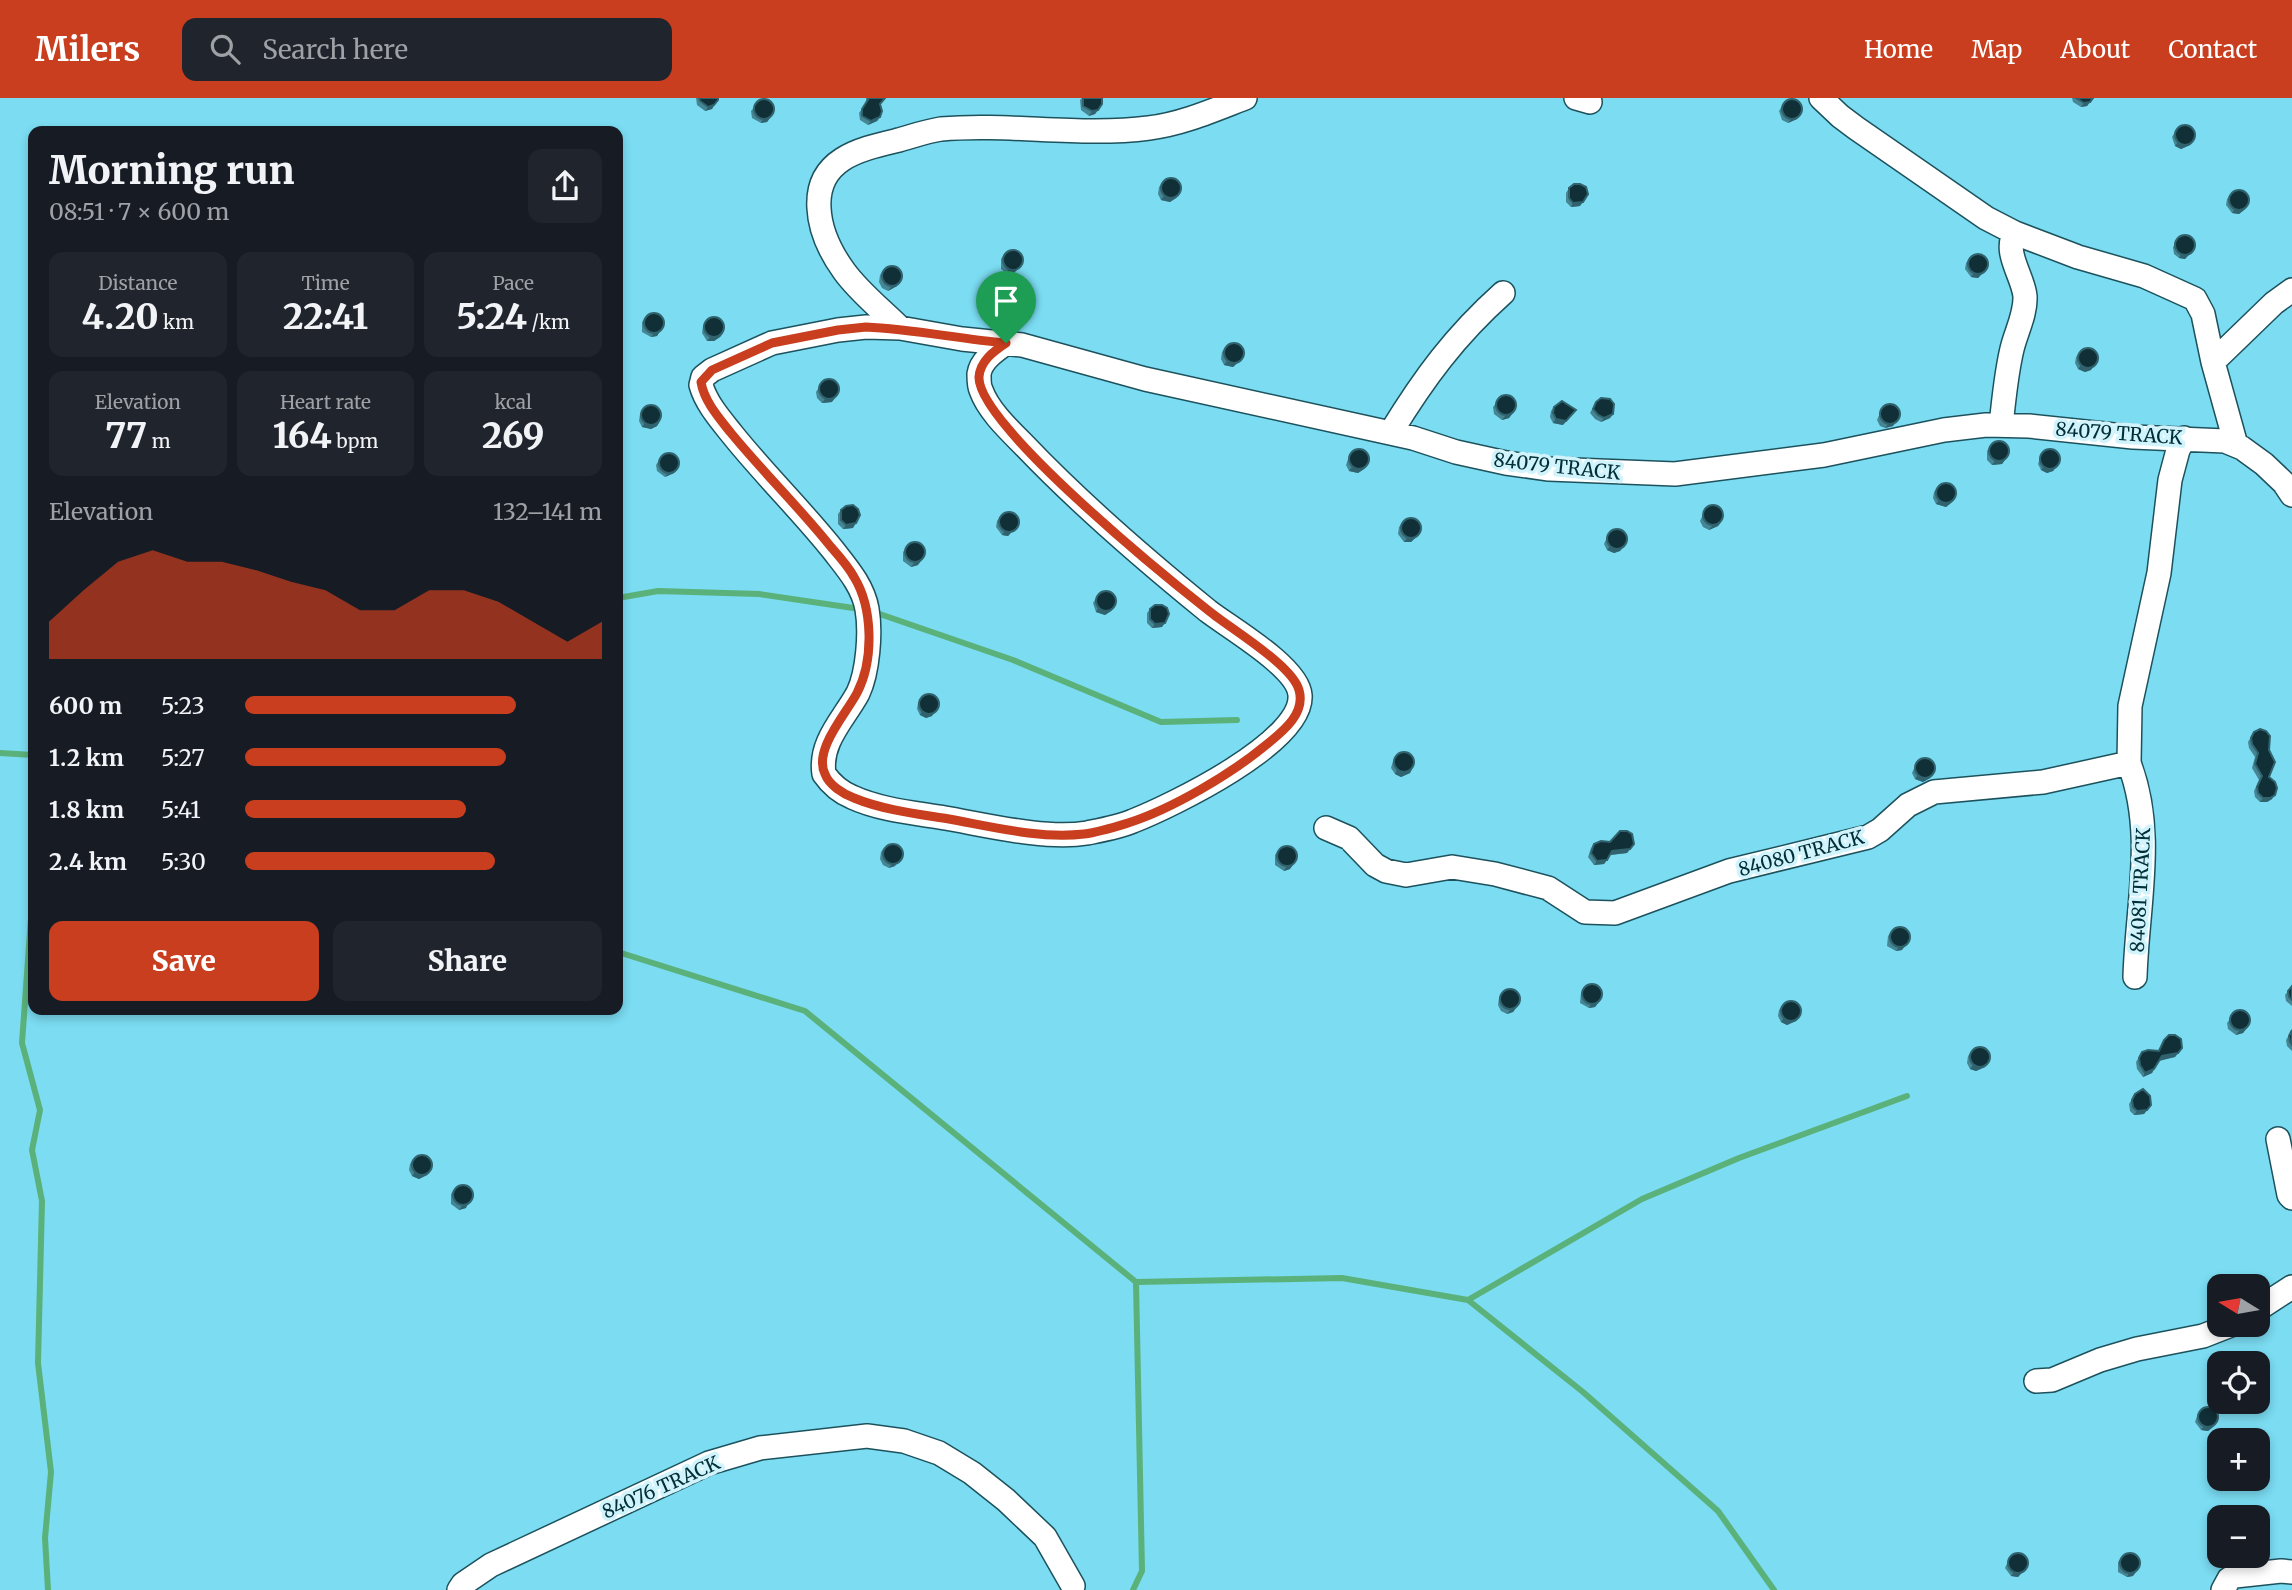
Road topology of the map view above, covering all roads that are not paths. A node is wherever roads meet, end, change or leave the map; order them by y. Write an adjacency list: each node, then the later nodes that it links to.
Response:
1 (1245, 98): 6 (street)
2 (1821, 98): 3 (street)
3 (2015, 233): 8 (street); 9 (street)
4 (2292, 290): 8 (street)
5 (1503, 293): 10 (street)
6 (900, 328): 7 (street, 84079 TRACK); 7 (street, 84079 TRACK)
7 (1006, 343): 10 (street, 84079 TRACK)
8 (2213, 362): 12 (street)
9 (2001, 425): 10 (street, 84079 TRACK); 11 (street, 84079 TRACK)
10 (1391, 432)
11 (2184, 438): 12 (street, 84079 TRACK); 14 (street)
12 (2236, 446): 13 (street, 84079 TRACK)
13 (2292, 495)
14 (2129, 763): 15 (street, 84080 TRACK); 16 (street, 84081 TRACK)
15 (1326, 828)
16 (2135, 977)
17 (2278, 1139): 18 (street)
18 (2292, 1198)
19 (2292, 1287): 20 (street)
20 (2270, 1301)
21 (2207, 1334): 22 (street)
22 (2036, 1381)
23 (2292, 1572): 26 (street)
24 (1073, 1586): 25 (street, 84076 TRACK)
25 (459, 1590)
26 (2223, 1590)

